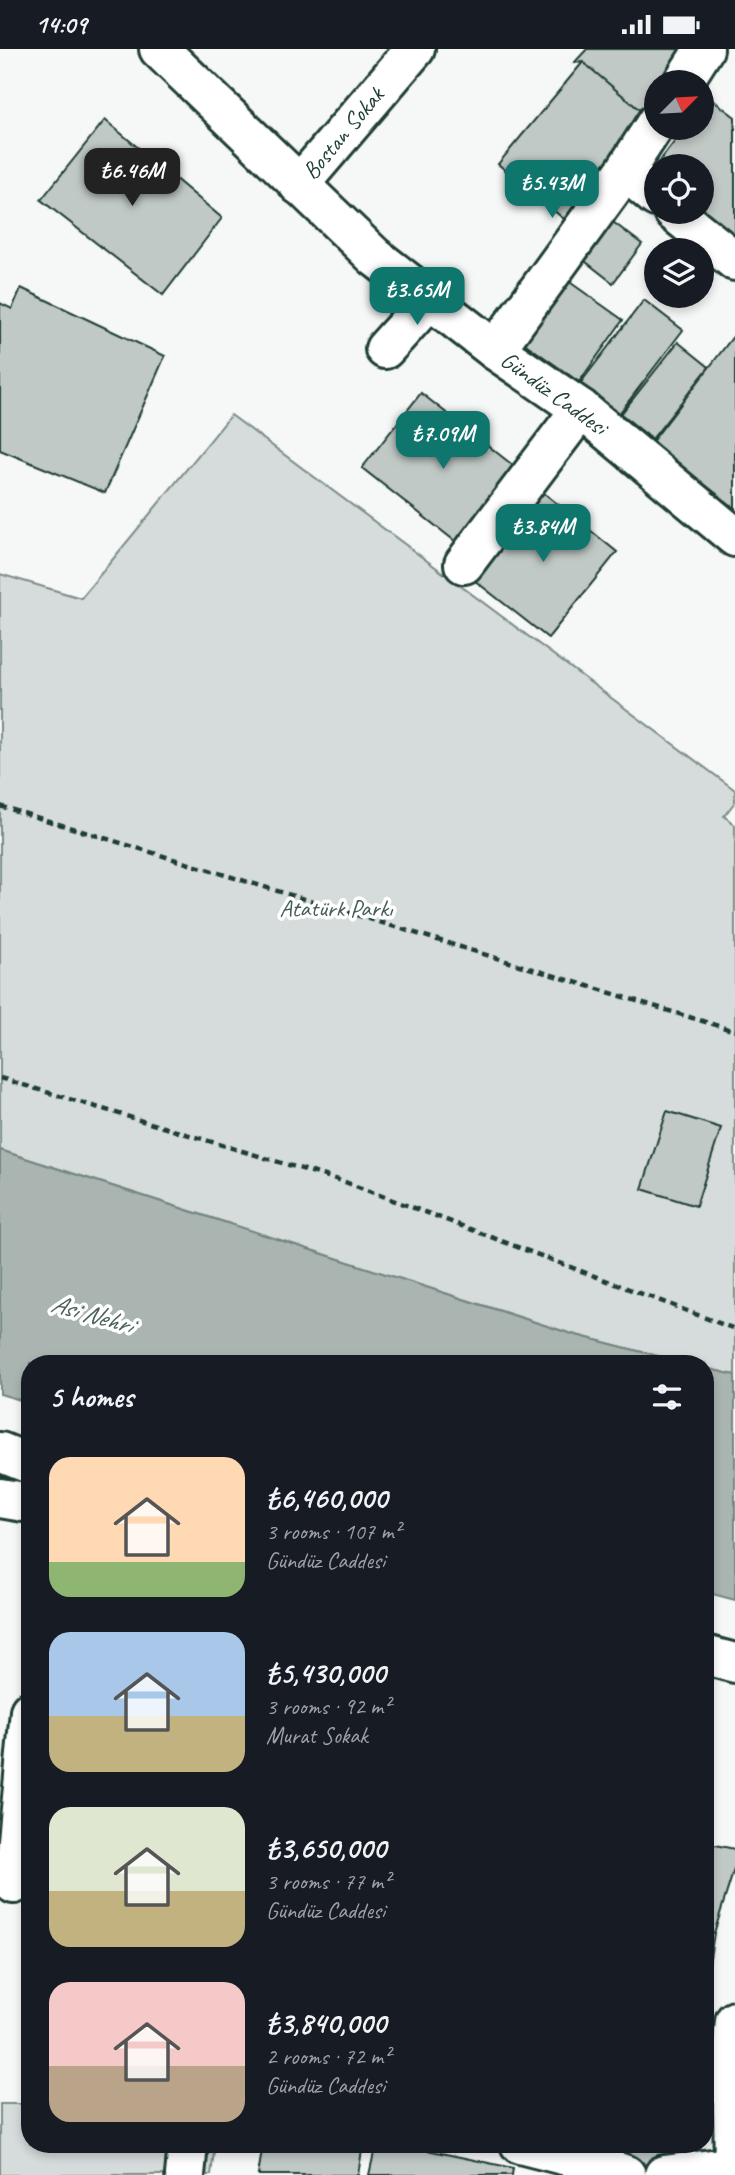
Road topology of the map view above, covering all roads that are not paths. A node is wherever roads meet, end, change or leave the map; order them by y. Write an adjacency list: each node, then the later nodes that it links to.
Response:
1 (159, 49): 9 (street, Gündüz Caddesi)
2 (415, 49): 9 (street, Bostan Sokak)
3 (704, 49): 6 (street)
4 (725, 49): 5 (street)
5 (735, 57)
6 (691, 70)
7 (645, 140): 8 (street)
8 (625, 171): 10 (street); 15 (street)
9 (299, 185): 13 (street, Gündüz Caddesi)
10 (644, 187)
11 (689, 224): 12 (street)
12 (735, 261)
13 (430, 299): 14 (street); 15 (street, Gündüz Caddesi)
14 (385, 349)
15 (495, 350): 16 (street, Gündüz Caddesi)
16 (581, 409): 17 (street, Gündüz Caddesi); 18 (street)
17 (735, 537)
18 (464, 563)
19 (0, 1452): 20 (street)
20 (21, 1460)
21 (0, 1498): 22 (street)
22 (21, 1502)
23 (714, 1657): 24 (street)
24 (735, 1663)
25 (21, 1808): 26 (street)
26 (14, 1884)
27 (735, 2021): 30 (street)
28 (187, 2153): 31 (street)
29 (558, 2153): 32 (street)
30 (735, 2166): 33 (street)
31 (185, 2175)
32 (626, 2175)
33 (664, 2175)

